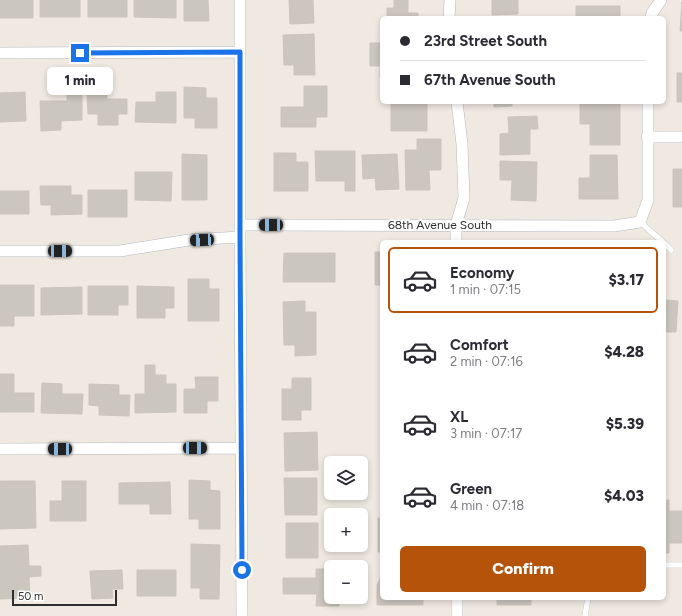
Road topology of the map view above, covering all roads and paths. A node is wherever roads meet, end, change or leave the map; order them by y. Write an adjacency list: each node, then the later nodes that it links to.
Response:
1 (240, 0): 6 (street)
2 (450, 0): 4 (street)
3 (661, 0): 5 (street)
4 (449, 16)
5 (651, 16)
6 (240, 52): 7 (street); 13 (street)
7 (0, 54)
8 (457, 104): 14 (street)
9 (648, 104): 11 (street)
10 (682, 136): 11 (street)
11 (648, 137): 12 (street)
12 (640, 222): 14 (street, 68th Avenue South); 17 (lane)
13 (240, 225): 14 (street, 68th Avenue South); 15 (street)
14 (456, 225): 16 (street)
15 (240, 237): 20 (street); 21 (street)
16 (456, 240)
17 (660, 240)
18 (666, 246): 19 (lane)
19 (671, 250)
20 (0, 251)
21 (240, 448): 22 (street); 27 (street)
22 (0, 449)
23 (666, 565): 24 (lane)
24 (682, 565)
25 (456, 600): 28 (street)
26 (588, 600): 29 (lane)
27 (242, 616)
28 (457, 616)
29 (585, 616)

